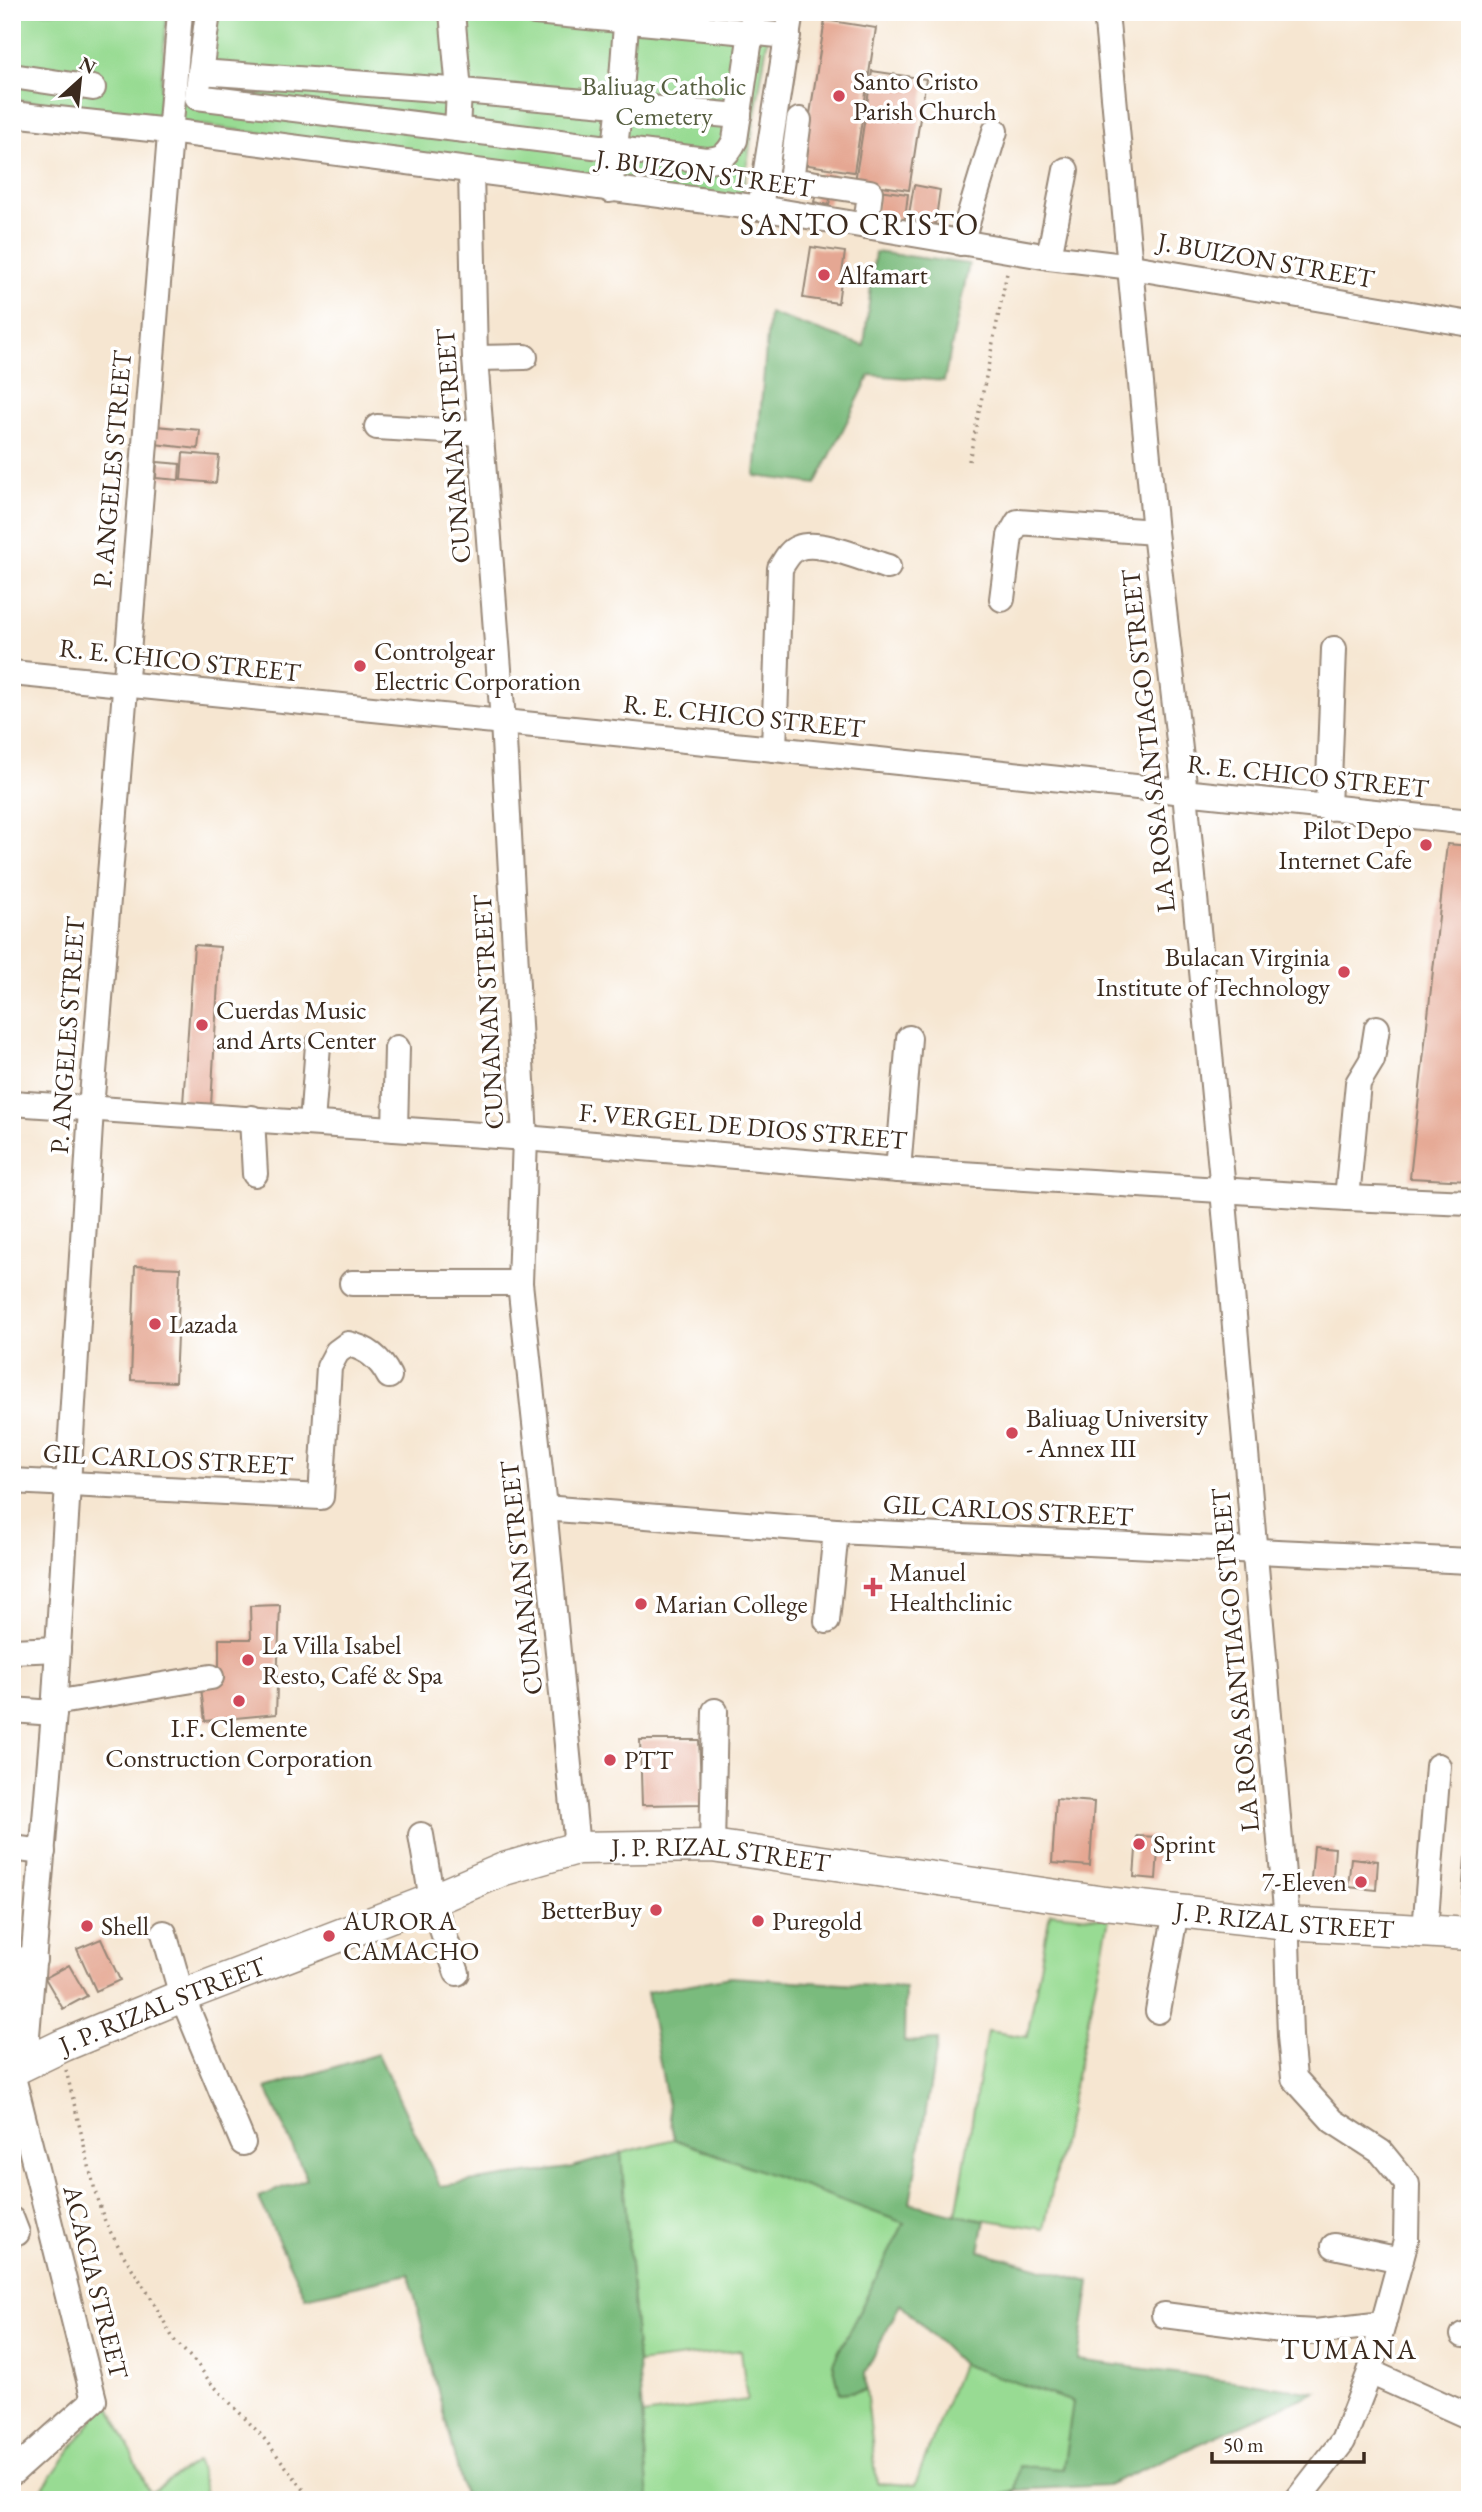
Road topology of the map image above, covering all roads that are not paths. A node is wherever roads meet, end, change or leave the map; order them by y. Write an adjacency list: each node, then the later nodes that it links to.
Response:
1 (180, 12): 18 (street, P. ANGELES STREET)
2 (208, 12): 9 (street)
3 (453, 12): 12 (street, CUNANAN STREET)
4 (535, 12): 6 (street)
5 (1106, 12): 28 (street, LA ROSA SANTIAGO STREET)
6 (627, 16): 7 (street); 13 (street)
7 (752, 22): 8 (street); 15 (street)
8 (789, 24): 24 (street)
9 (200, 72): 12 (street); 17 (street)
10 (12, 76): 11 (street)
11 (93, 88)
12 (459, 91): 13 (street); 17 (street, CUNANAN STREET)
13 (620, 104): 15 (street); 20 (street)
14 (12, 114): 18 (street, J. BUIZON STREET)
15 (739, 116): 20 (street)
16 (799, 120): 25 (street)
17 (461, 130): 20 (street); 21 (street, CUNANAN STREET)
18 (169, 131): 21 (street, J. BUIZON STREET); 39 (street, P. ANGELES STREET)
19 (995, 131): 26 (street)
20 (615, 149): 23 (street)
21 (467, 169): 23 (street, J. BUIZON STREET); 30 (street, CUNANAN STREET)
22 (1066, 170): 27 (street)
23 (610, 190): 24 (street, J. BUIZON STREET)
24 (760, 208): 25 (street, J. BUIZON STREET)
25 (866, 226): 26 (street, J. BUIZON STREET)
26 (961, 243): 27 (street, J. BUIZON STREET)
27 (1049, 257): 28 (street, J. BUIZON STREET)
28 (1132, 267): 29 (street, J. BUIZON STREET); 34 (street, LA ROSA SANTIAGO STREET)
29 (1470, 324)
30 (475, 358): 31 (street); 33 (street, CUNANAN STREET)
31 (525, 358)
32 (377, 427): 33 (street)
33 (480, 433): 40 (street, CUNANAN STREET)
34 (1155, 533): 36 (street); 42 (street, LA ROSA SANTIAGO STREET)
35 (888, 567): 41 (street)
36 (1002, 599)
37 (1334, 649): 43 (street)
38 (12, 673): 39 (street, R. E. CHICO STREET)
39 (124, 685): 40 (street, R. E. CHICO STREET); 50 (street, P. ANGELES STREET)
40 (503, 721): 41 (street, R. E. CHICO STREET); 54 (street, CUNANAN STREET)
41 (774, 749): 42 (street, R. E. CHICO STREET)
42 (1185, 793): 43 (street, R. E. CHICO STREET); 57 (street, LA ROSA SANTIAGO STREET)
43 (1328, 808): 44 (street, R. E. CHICO STREET)
44 (1470, 822)
45 (1377, 1028): 58 (street)
46 (909, 1038): 55 (street)
47 (318, 1045): 52 (street)
48 (397, 1048): 53 (street)
49 (12, 1104): 50 (street, F. VERGEL DE DIOS STREET)
50 (91, 1109): 51 (street, F. VERGEL DE DIOS STREET); 64 (street, P. ANGELES STREET)
51 (253, 1118): 52 (street, F. VERGEL DE DIOS STREET); 56 (street)
52 (312, 1123): 53 (street, F. VERGEL DE DIOS STREET)
53 (395, 1129): 54 (street, F. VERGEL DE DIOS STREET)
54 (525, 1138): 55 (street, F. VERGEL DE DIOS STREET); 61 (street, CUNANAN STREET)
55 (898, 1170): 57 (street, F. VERGEL DE DIOS STREET)
56 (255, 1174)
57 (1223, 1190): 58 (street, F. VERGEL DE DIOS STREET); 67 (street, LA ROSA SANTIAGO STREET)
58 (1347, 1198): 59 (street, F. VERGEL DE DIOS STREET)
59 (1470, 1203)
60 (352, 1283): 61 (street)
61 (520, 1283): 65 (street, CUNANAN STREET)
62 (389, 1376): 64 (street, GIL CARLOS STREET)
63 (12, 1480): 64 (street, GIL CARLOS STREET)
64 (68, 1482): 70 (street, P. ANGELES STREET)
65 (544, 1508): 66 (street, GIL CARLOS STREET); 80 (street, CUNANAN STREET)
66 (836, 1531): 67 (street, GIL CARLOS STREET); 69 (street)
67 (1256, 1552): 68 (street, GIL CARLOS STREET); 84 (street, LA ROSA SANTIAGO STREET)
68 (1470, 1562)
69 (827, 1621)
70 (58, 1650): 71 (street); 73 (street, P. ANGELES STREET)
71 (12, 1651)
72 (211, 1677): 73 (street)
73 (54, 1708): 74 (street); 81 (street, P. ANGELES STREET)
74 (12, 1710)
75 (715, 1711): 78 (street)
76 (1438, 1766): 85 (street)
77 (421, 1835): 82 (street)
78 (712, 1846): 80 (main road, J. P. RIZAL STREET); 83 (main road, J. P. RIZAL STREET)
79 (12, 1848): 81 (street)
80 (577, 1849): 82 (main road, J. P. RIZAL STREET)
81 (43, 1852): 88 (street, P. ANGELES STREET)
82 (432, 1900): 89 (street); 90 (main road, J. P. RIZAL STREET)
83 (1176, 1911): 84 (main road, J. P. RIZAL STREET); 91 (street)
84 (1287, 1923): 85 (main road, J. P. RIZAL STREET); 95 (street, LA ROSA SANTIAGO STREET)
85 (1425, 1931): 87 (main road, J. P. RIZAL STREET)
86 (164, 1933): 90 (street)
87 (1470, 1934)
88 (23, 1959): 92 (street, P. ANGELES STREET)
89 (457, 1973)
90 (182, 1996): 92 (main road, J. P. RIZAL STREET); 93 (street)
91 (1158, 2011)
92 (18, 2068): 100 (street, ACACIA STREET)
93 (243, 2143)
94 (1334, 2246): 95 (street)
95 (1401, 2260): 97 (street)
96 (1164, 2315): 97 (street)
97 (1383, 2324): 98 (street)
98 (1370, 2372): 99 (street); 101 (street)
99 (1470, 2417)
100 (12, 2473)
101 (1304, 2498)

